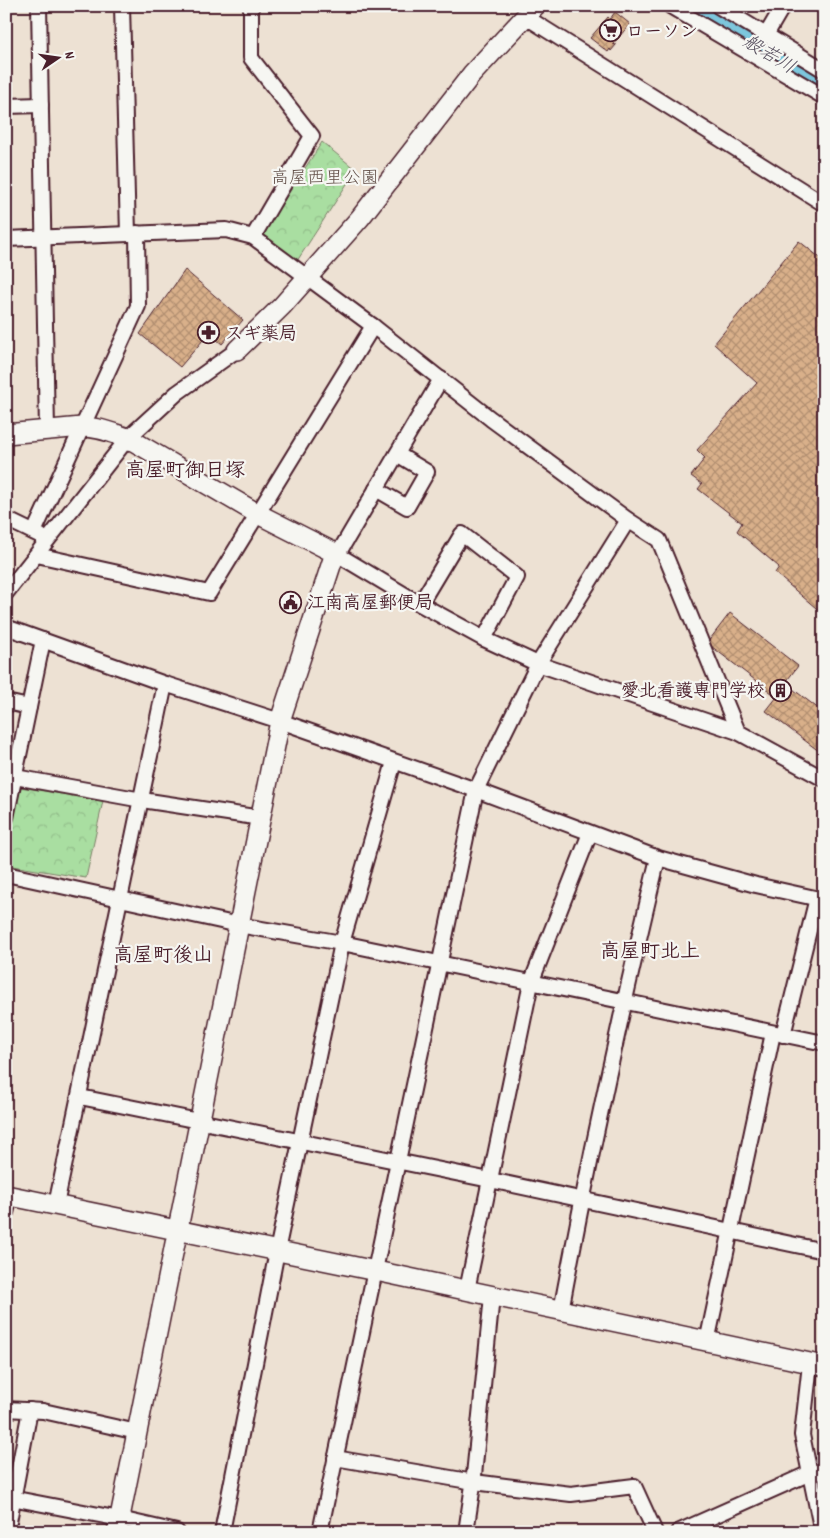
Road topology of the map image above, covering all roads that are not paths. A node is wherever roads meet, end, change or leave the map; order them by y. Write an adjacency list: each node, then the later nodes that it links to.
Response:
1 (39, 6): 11 (street)
2 (122, 6): 14 (street)
3 (251, 6): 16 (street)
4 (670, 6): 10 (street)
5 (718, 6): 8 (street)
6 (783, 6): 8 (street)
7 (531, 12): 13 (street); 18 (street)
8 (766, 35): 9 (street)
9 (824, 70)
10 (824, 97)
11 (41, 105): 12 (street); 15 (street)
12 (6, 106)
13 (824, 204)
14 (133, 234): 15 (street); 16 (street); 22 (street)
15 (43, 237): 17 (street); 23 (street)
16 (253, 237): 18 (street)
17 (6, 239)
18 (306, 278): 19 (street); 20 (street)
19 (373, 326): 21 (street); 28 (street)
20 (237, 350): 25 (street)
21 (441, 379): 26 (street); 30 (street)
22 (82, 426): 23 (street); 25 (street); 31 (street)
23 (47, 430): 24 (street)
24 (6, 434)
25 (128, 438): 28 (street); 32 (street)
26 (397, 454): 27 (street); 27 (street)
27 (376, 489): 34 (street)
28 (258, 514): 33 (street); 34 (street)
29 (6, 520): 31 (street)
30 (628, 520): 40 (street); 45 (street)
31 (34, 532): 32 (street)
32 (48, 539): 33 (street)
33 (37, 554): 35 (street)
34 (336, 554): 36 (street); 44 (street)
35 (6, 593)
36 (420, 604): 38 (street); 38 (street)
37 (6, 627): 39 (street)
38 (484, 639): 40 (street)
39 (43, 640): 41 (street); 43 (street)
40 (538, 664): 45 (street); 49 (street)
41 (166, 684): 44 (street); 50 (street)
42 (6, 702): 43 (street)
43 (29, 707): 47 (street)
44 (280, 722): 46 (street); 52 (street)
45 (738, 732): 48 (street)
46 (394, 762): 49 (street); 59 (street)
47 (15, 777): 50 (street); 51 (street)
48 (824, 779)
49 (476, 790): 53 (street); 60 (street)
50 (142, 800): 52 (street); 56 (street)
51 (6, 818)
52 (261, 818): 58 (street)
53 (590, 833): 54 (street); 61 (street)
54 (658, 858): 57 (street); 62 (street)
55 (6, 874): 56 (street)
56 (121, 899): 58 (street); 65 (street)
57 (820, 899): 63 (street)
58 (239, 924): 59 (street); 66 (street)
59 (342, 943): 60 (street); 67 (street)
60 (439, 964): 61 (street); 68 (street)
61 (532, 983): 62 (street); 69 (street)
62 (623, 1002): 63 (street); 70 (street)
63 (778, 1034): 64 (street); 74 (street)
64 (824, 1043)
65 (80, 1097): 66 (street); 72 (street)
66 (199, 1121): 67 (street); 73 (street)
67 (300, 1142): 68 (street); 75 (street)
68 (398, 1161): 69 (street); 77 (street)
69 (490, 1180): 70 (street); 78 (street)
70 (581, 1201): 74 (street); 80 (street)
71 (8, 1202): 72 (street)
72 (56, 1205): 73 (street)
73 (178, 1231): 75 (street); 85 (street)
74 (730, 1232): 76 (street); 81 (street)
75 (277, 1251): 77 (street); 93 (street)
76 (824, 1251)
77 (376, 1271): 78 (street); 86 (street)
78 (467, 1290): 79 (street)
79 (492, 1296): 80 (street); 88 (street)
80 (561, 1311): 81 (street)
81 (707, 1342): 82 (street)
82 (820, 1363): 87 (street)
83 (6, 1409): 84 (street)
84 (30, 1410): 85 (street); 89 (street)
85 (137, 1432): 90 (street)
86 (335, 1458): 88 (street); 94 (street)
87 (817, 1472): 97 (street); 98 (street)
88 (474, 1482): 95 (street); 96 (street)
89 (10, 1498): 90 (street); 91 (street)
90 (119, 1525): 92 (street)
91 (7, 1532)
92 (177, 1532)
93 (222, 1532)
94 (320, 1532)
95 (466, 1532)
96 (656, 1532)
97 (678, 1532)
98 (822, 1532)

